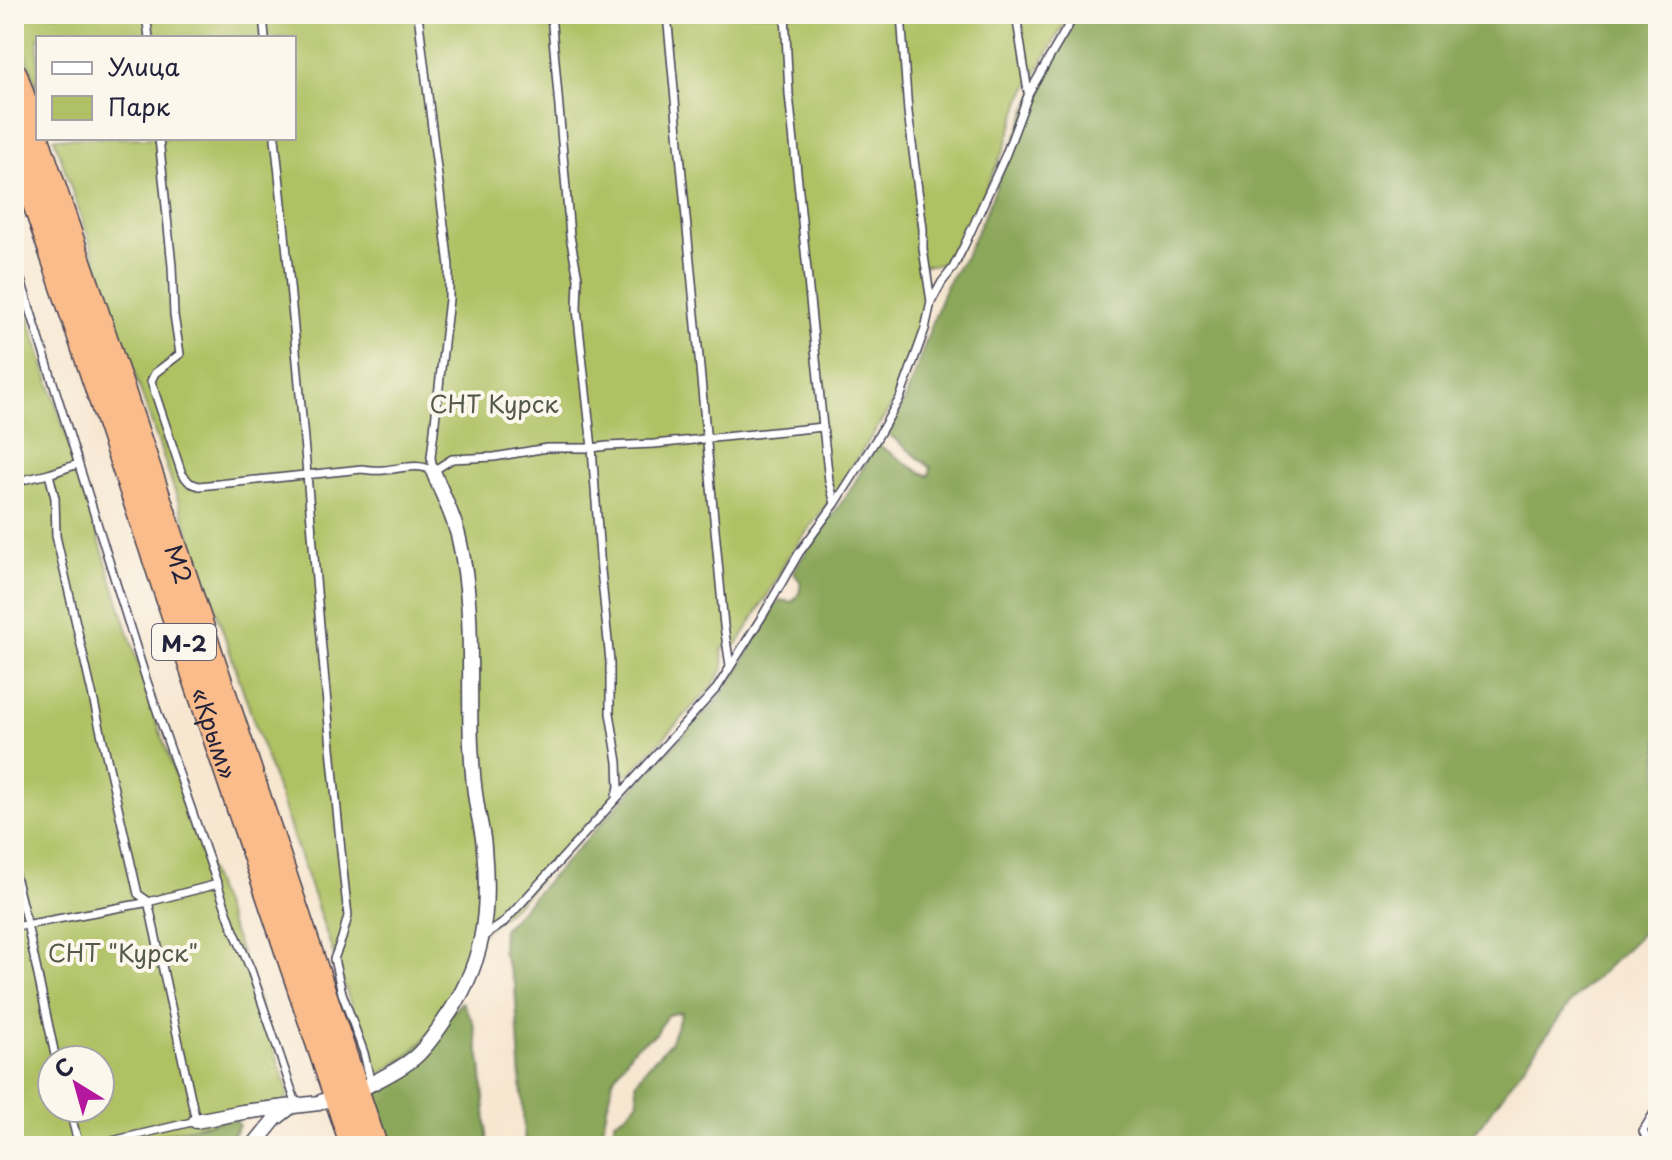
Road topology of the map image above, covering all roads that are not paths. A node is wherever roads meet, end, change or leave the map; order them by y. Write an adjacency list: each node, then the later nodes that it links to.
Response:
1 (146, 14): 10 (lane)
2 (263, 14): 11 (lane)
3 (418, 14): 25 (lane)
4 (551, 14): 23 (lane)
5 (667, 14): 22 (lane)
6 (785, 14): 21 (lane)
7 (901, 14): 20 (lane)
8 (1016, 14): 13 (lane)
9 (1075, 14): 13 (lane)
10 (149, 36)
11 (265, 36)
12 (14, 75): 15 (highway, М2)
13 (1028, 94): 20 (lane)
14 (14, 138): 39 (highway, «Крым» / М-2)
15 (36, 139)
16 (36, 140): 39 (highway, М2)
17 (159, 140): 27 (lane)
18 (275, 140): 27 (lane)
19 (14, 258): 24 (lane)
20 (931, 302): 29 (lane)
21 (823, 427): 22 (lane); 29 (lane)
22 (707, 439): 23 (lane); 30 (lane)
23 (592, 448): 25 (lane); 31 (lane)
24 (78, 464): 26 (lane); 33 (lane)
25 (433, 471): 27 (lane); 37 (street)
26 (49, 474): 28 (lane); 34 (lane)
27 (306, 475): 39 (lane)
28 (14, 482)
29 (835, 504): 30 (lane)
30 (730, 666): 31 (lane)
31 (612, 804): 37 (lane)
32 (14, 872): 35 (lane)
33 (218, 884): 34 (lane); 41 (lane)
34 (148, 901): 35 (lane); 42 (lane)
35 (27, 924): 36 (lane); 38 (lane)
36 (14, 927)
37 (483, 937): 39 (street)
38 (53, 1044)
39 (355, 1090): 41 (street); 47 (highway, «Крым» / М-2); 48 (highway, М2)
40 (1658, 1106): 49 (lane)
41 (293, 1107): 42 (street); 46 (street)
42 (196, 1121): 45 (lane)
43 (73, 1124): 44 (lane)
44 (79, 1146)
45 (91, 1146)
46 (253, 1146)
47 (354, 1146)
48 (374, 1146)
49 (1657, 1146)

